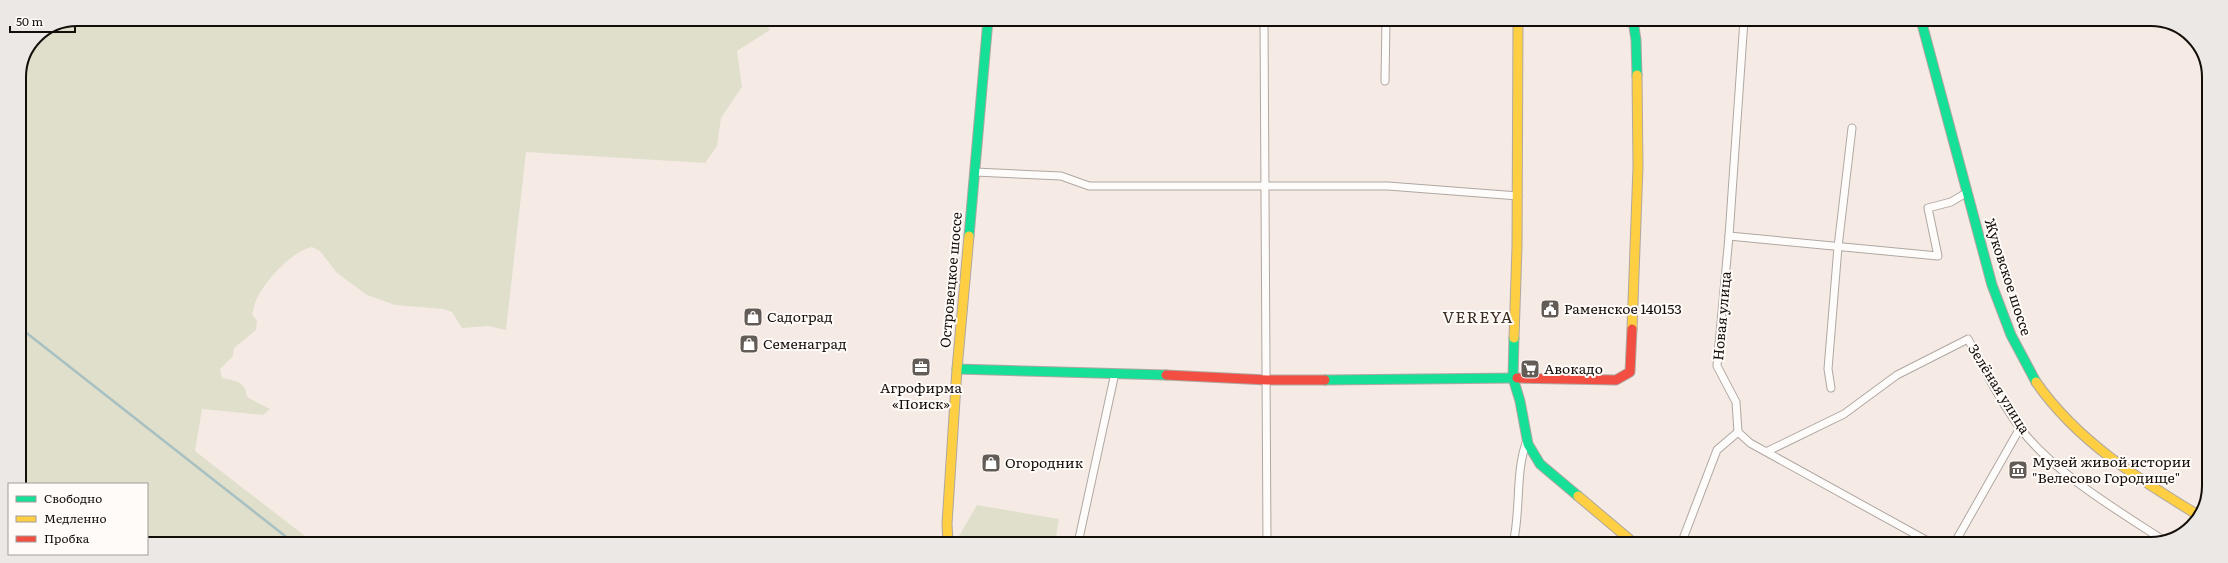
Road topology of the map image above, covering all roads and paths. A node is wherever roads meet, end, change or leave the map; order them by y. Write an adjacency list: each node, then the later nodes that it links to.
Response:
1 (987, 26): 10 (street, Островецкое шоссе)
2 (1264, 26): 11 (street)
3 (1386, 26): 8 (street)
4 (1518, 26): 13 (street)
5 (1634, 26): 18 (street)
6 (1744, 26): 14 (street, Новая улица)
7 (1923, 26): 12 (street, Жуковское шоссе)
8 (1385, 81)
9 (1852, 128): 15 (street)
10 (975, 172): 11 (street); 16 (street, Островецкое шоссе)
11 (1265, 184): 13 (street); 19 (street)
12 (1966, 193): 15 (street); 25 (street, Жуковское шоссе)
13 (1518, 196): 18 (street)
14 (1729, 236): 15 (street); 22 (street, Новая улица)
15 (1838, 247): 20 (street)
16 (957, 369): 17 (street); 27 (street, Островецкое шоссе)
17 (1115, 373): 19 (street); 28 (street)
18 (1513, 378): 19 (street); 23 (street)
19 (1267, 380): 29 (street)
20 (1831, 388)
21 (2020, 428): 24 (street, Зелёная улица); 26 (street, Зелёная улица); 34 (street)
22 (1738, 432): 24 (street); 32 (street)
23 (1526, 443): 30 (street); 31 (street)
24 (1768, 452): 33 (street)
25 (2194, 513)
26 (2158, 536)
27 (948, 537)
28 (1079, 537)
29 (1267, 537)
30 (1514, 537)
31 (1627, 537)
32 (1684, 537)
33 (1920, 537)
34 (1958, 537)

